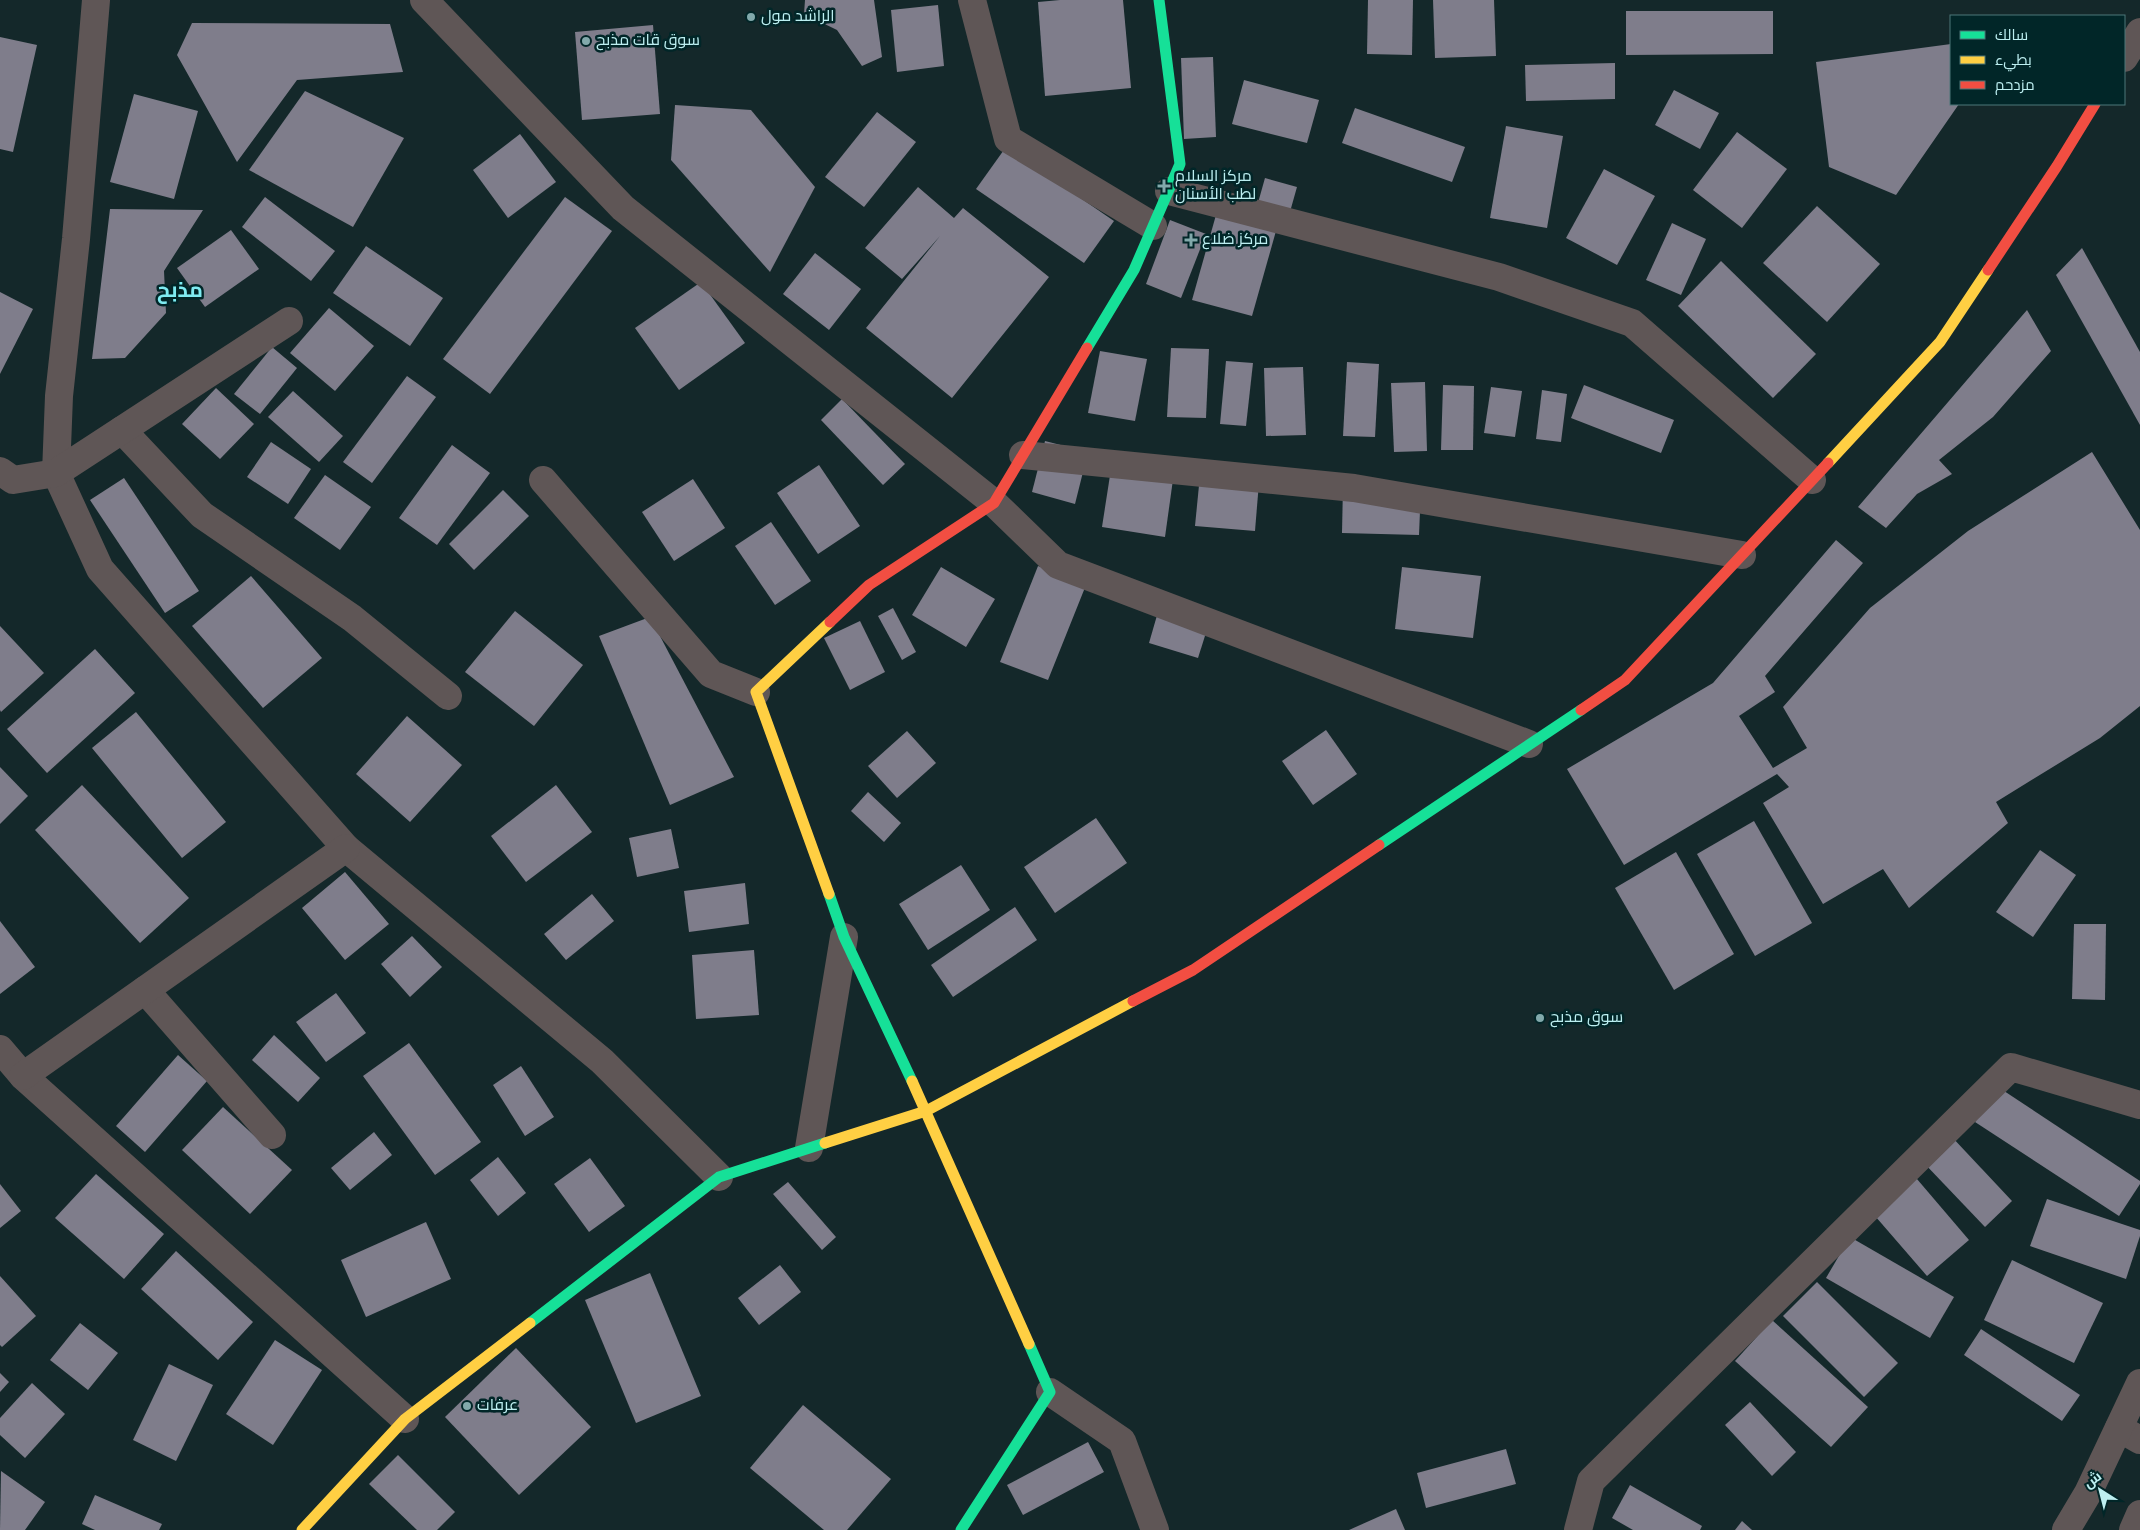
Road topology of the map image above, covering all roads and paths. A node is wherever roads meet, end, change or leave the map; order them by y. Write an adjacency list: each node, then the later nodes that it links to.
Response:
1 (96, 0): 14 (street)
2 (424, 0): 17 (street)
3 (972, 0): 9 (street)
4 (1159, 0): 8 (street)
5 (2140, 32): 6 (street)
6 (2125, 56)
7 (2094, 105): 16 (street)
8 (1169, 191): 9 (street); 16 (street)
9 (1153, 226): 12 (street)
10 (289, 321): 11 (street)
11 (122, 430): 14 (street); 20 (street)
12 (1023, 455): 17 (street); 18 (street)
13 (0, 471): 14 (street)
14 (56, 473): 22 (street)
15 (543, 480): 19 (street)
16 (1812, 480): 18 (street)
17 (994, 502): 19 (street); 21 (street)
18 (1742, 555): 21 (street)
19 (756, 692): 23 (street)
20 (448, 696)
21 (1529, 744): 28 (street)
22 (346, 848): 24 (street); 31 (street)
23 (844, 937): 28 (street); 30 (street)
24 (145, 990): 26 (street); 29 (street)
25 (0, 1049): 26 (street)
26 (23, 1076): 34 (street)
27 (2140, 1105): 40 (street)
28 (926, 1111): 30 (street); 33 (street)
29 (272, 1135)
30 (809, 1148): 31 (street)
31 (719, 1177): 34 (street)
32 (2140, 1383): 35 (street)
33 (1050, 1392): 38 (street); 39 (street)
34 (405, 1418): 37 (street)
35 (2129, 1434): 41 (street)
36 (2140, 1514): 42 (street)
37 (302, 1530)
38 (961, 1530)
39 (1155, 1530)
40 (1578, 1530)
41 (2066, 1530)
42 (2133, 1530)

